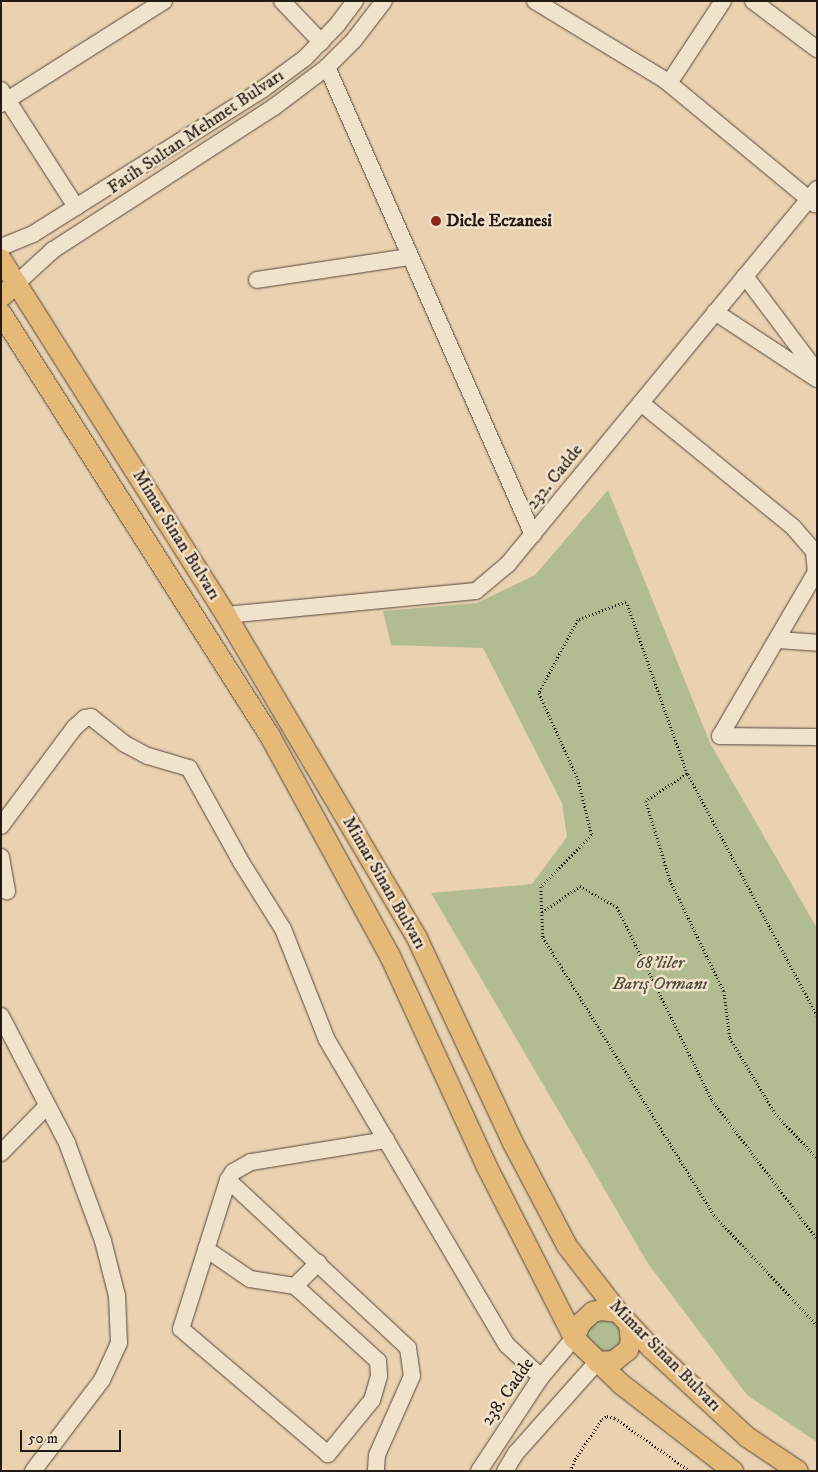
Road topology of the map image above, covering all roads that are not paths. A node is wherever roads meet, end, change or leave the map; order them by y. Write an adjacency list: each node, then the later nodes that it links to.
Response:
1 (164, 1): 12 (street)
2 (282, 1): 8 (street)
3 (355, 1): 8 (street, Fatih Sultan Mehmet Bulvarı)
4 (384, 1): 10 (street, Fatih Sultan Mehmet Bulvarı)
5 (535, 1): 11 (street)
6 (723, 1): 11 (street)
7 (753, 1): 9 (street)
8 (321, 42): 14 (street, Fatih Sultan Mehmet Bulvarı)
9 (817, 49)
10 (327, 67): 16 (street); 20 (street, Fatih Sultan Mehmet Bulvarı)
11 (669, 83): 13 (street)
12 (3, 98): 14 (street)
13 (814, 198): 18 (street, 232. Cadde)
14 (76, 207): 15 (street, Fatih Sultan Mehmet Bulvarı)
15 (1, 247)
16 (409, 258): 19 (street); 27 (street)
17 (1, 259): 20 (main road, Mimar Sinan Bulvarı)
18 (745, 276): 22 (street, 232. Cadde); 24 (street)
19 (257, 280)
20 (17, 283): 21 (main road); 29 (main road, Mimar Sinan Bulvarı)
21 (1, 297)
22 (715, 312): 25 (street); 26 (street, 232. Cadde)
23 (1, 313): 45 (main road, Mimar Sinan Bulvarı)
24 (817, 372)
25 (817, 379)
26 (641, 403): 27 (street, 232. Cadde); 28 (street)
27 (533, 535): 29 (street, 232. Cadde)
28 (816, 550): 30 (street)
29 (226, 615): 44 (main road, Mimar Sinan Bulvarı)
30 (778, 640): 31 (street); 32 (street)
31 (817, 643)
32 (817, 737)
33 (1, 826): 38 (street)
34 (1, 857): 35 (street)
35 (7, 891)
36 (1, 1016): 37 (street)
37 (47, 1106): 39 (street); 48 (street)
38 (386, 1140): 40 (street); 47 (street)
39 (1, 1153)
40 (228, 1180): 41 (street); 42 (street)
41 (206, 1249): 43 (street); 43 (street)
42 (318, 1263): 43 (street); 49 (street)
43 (295, 1286)
44 (624, 1318): 45 (main road); 46 (main road); 53 (main road, Mimar Sinan Bulvarı)
45 (574, 1338): 46 (main road, Mimar Sinan Bulvarı); 47 (street, 238. Cadde)
46 (597, 1362): 51 (street); 52 (main road, Mimar Sinan Bulvarı)
47 (541, 1377): 50 (street, 238. Cadde)
48 (33, 1471)
49 (376, 1471)
50 (479, 1471)
51 (505, 1471)
52 (733, 1471)
53 (798, 1471)

